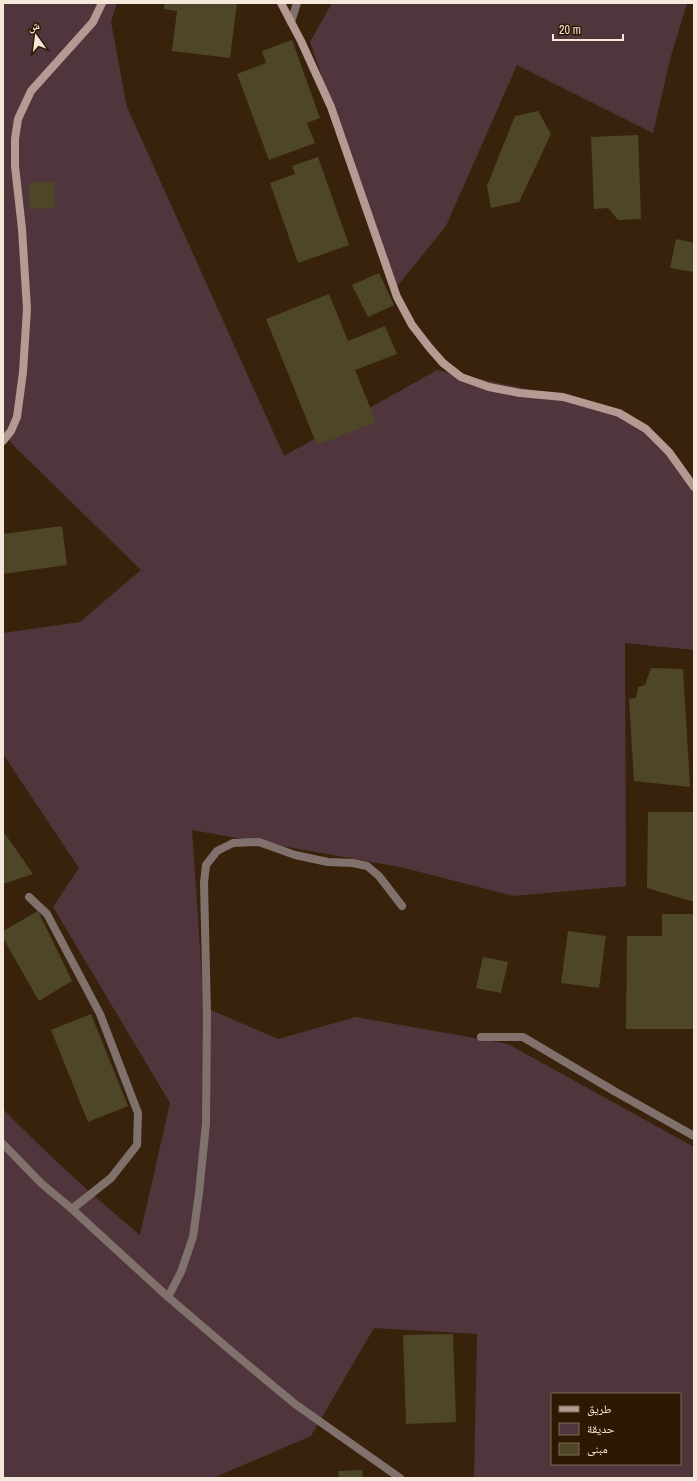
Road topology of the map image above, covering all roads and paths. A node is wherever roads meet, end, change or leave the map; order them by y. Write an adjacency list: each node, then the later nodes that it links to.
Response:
1 (102, 3): 5 (street)
2 (281, 3): 4 (street)
3 (297, 3): 4 (street)
4 (291, 22): 6 (street)
5 (3, 441)
6 (694, 487)
7 (29, 897): 12 (street)
8 (402, 906): 13 (street)
9 (481, 1037): 10 (street)
10 (694, 1136)
11 (3, 1144): 12 (street)
12 (72, 1209): 13 (street)
13 (168, 1297): 14 (street)
14 (400, 1478)

